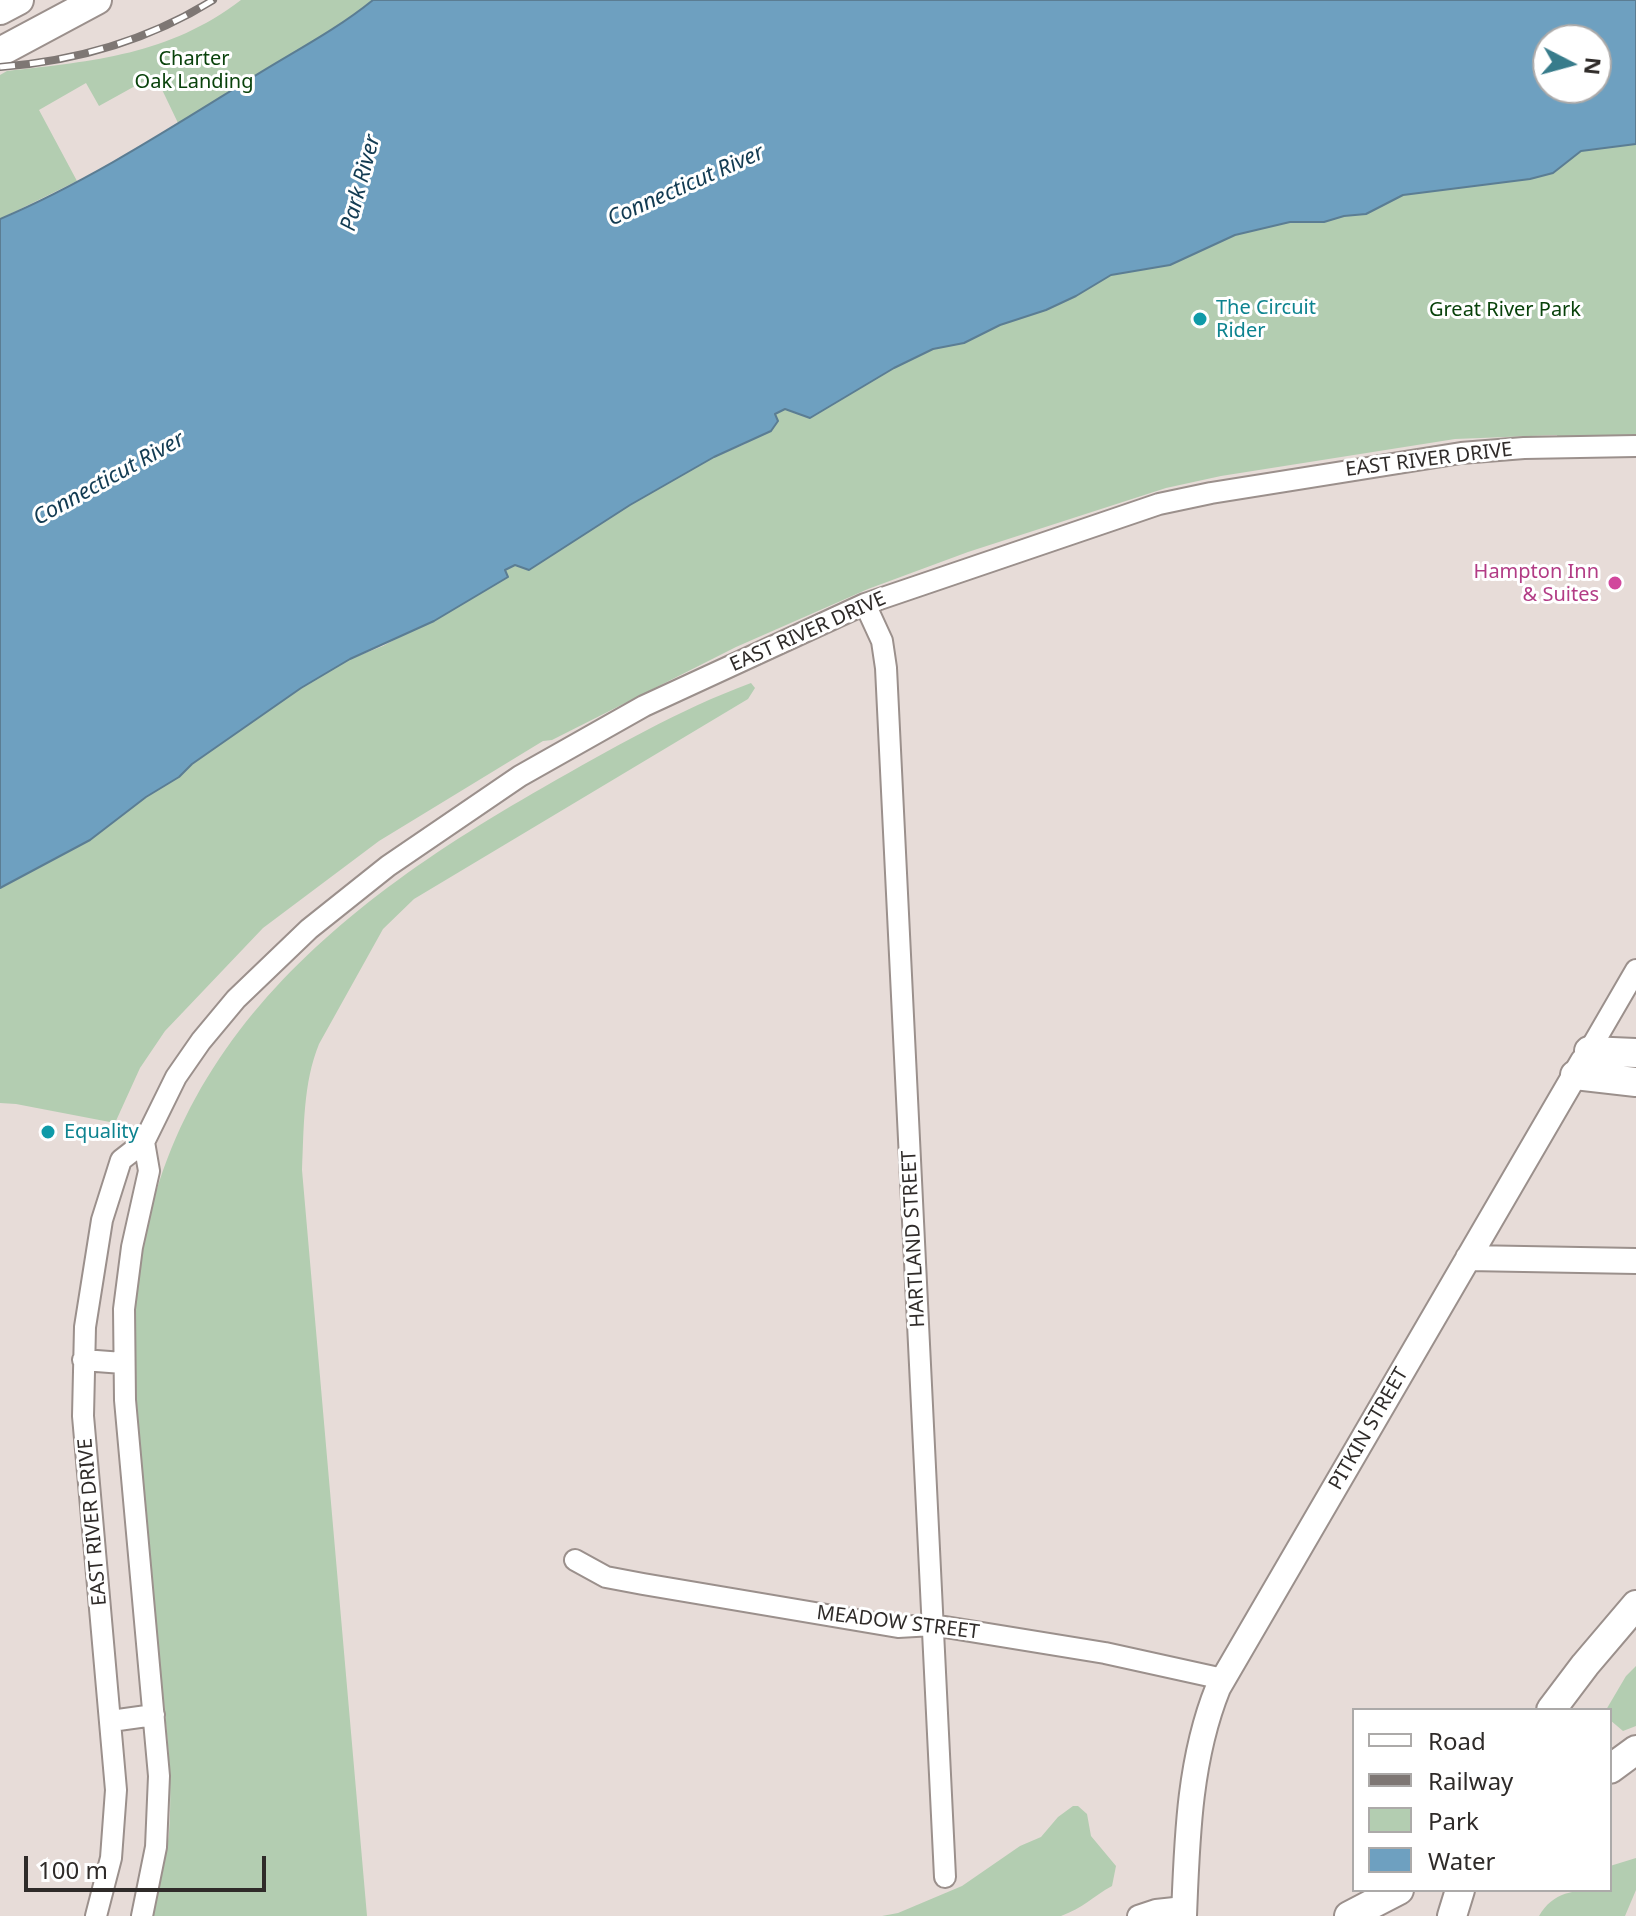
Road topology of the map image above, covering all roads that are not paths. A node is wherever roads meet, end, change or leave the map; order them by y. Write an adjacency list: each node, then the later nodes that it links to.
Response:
1 (19, 0): 3 (highway)
2 (97, 0): 4 (highway)
3 (0, 10)
4 (0, 52)
5 (1636, 446): 6 (street, EAST RIVER DRIVE)
6 (865, 604): 11 (street, EAST RIVER DRIVE); 18 (street, HARTLAND STREET)
7 (1636, 970): 9 (street, PITKIN STREET)
8 (1636, 1053): 9 (highway)
9 (1582, 1063): 10 (highway); 12 (main road, PITKIN STREET)
10 (1636, 1082)
11 (144, 1142): 14 (street, EAST RIVER DRIVE); 15 (street, EAST RIVER DRIVE)
12 (1468, 1258): 13 (main road); 19 (main road, PITKIN STREET)
13 (1636, 1261)
14 (83, 1360): 15 (street); 22 (street, EAST RIVER DRIVE)
15 (123, 1363): 21 (street, EAST RIVER DRIVE)
16 (575, 1560): 18 (street, MEADOW STREET)
17 (1636, 1605): 20 (highway)
18 (933, 1625): 19 (street, MEADOW STREET); 27 (street, HARTLAND STREET)
19 (1223, 1679): 30 (main road, PITKIN STREET)
20 (1553, 1708)
21 (154, 1715): 22 (street); 32 (street, EAST RIVER DRIVE)
22 (111, 1721): 31 (street, EAST RIVER DRIVE)
23 (1636, 1750): 24 (highway)
24 (1612, 1768)
25 (1636, 1772): 26 (highway)
26 (1612, 1784)
27 (945, 1877)
28 (1395, 1892): 34 (highway)
29 (1460, 1892): 35 (highway)
30 (1184, 1912): 33 (street)
31 (96, 1916)
32 (142, 1916)
33 (1138, 1916)
34 (1349, 1916)
35 (1454, 1916)

